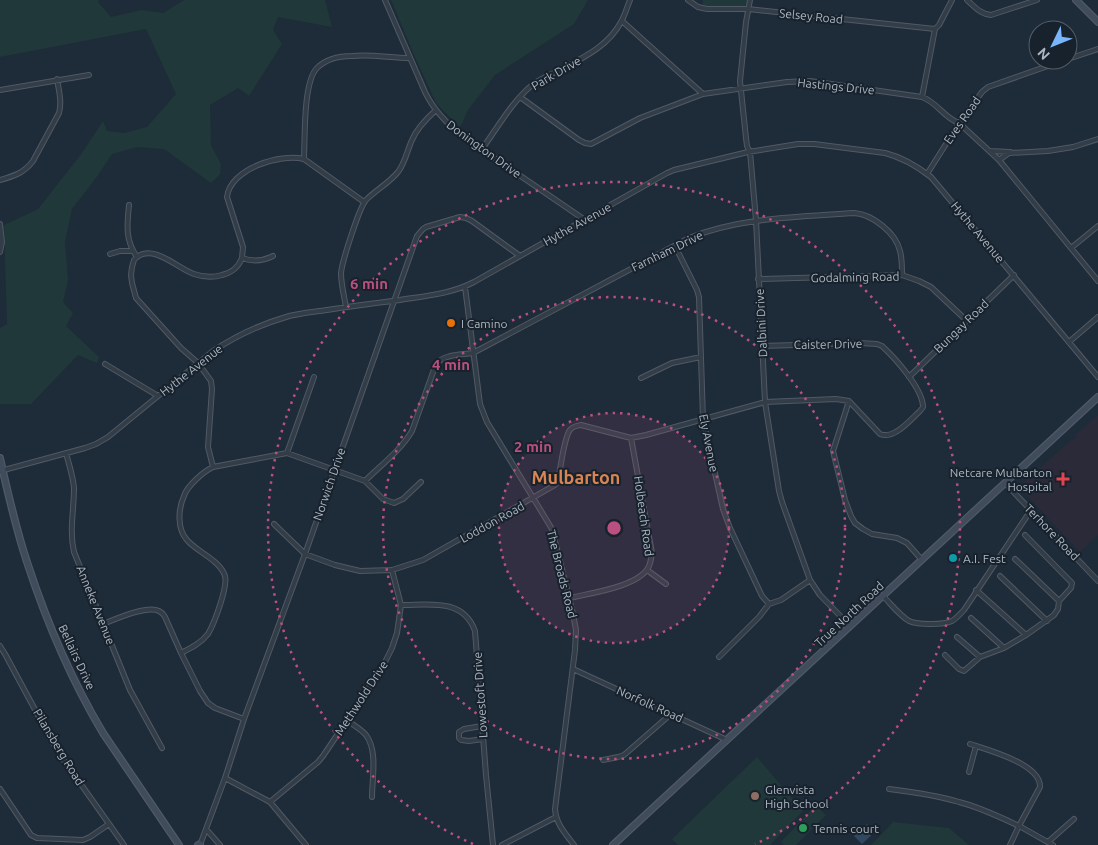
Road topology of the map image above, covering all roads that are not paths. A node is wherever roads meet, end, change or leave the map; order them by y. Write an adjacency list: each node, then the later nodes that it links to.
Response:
1 (385, 0): 17 (street, Donington Drive)
2 (630, 0): 12 (street, Park Drive)
3 (688, 0): 10 (street)
4 (700, 0): 10 (street)
5 (750, 0): 11 (street, Dalbini Drive)
6 (952, 0): 14 (street)
7 (967, 0): 8 (street)
8 (1037, 0)
9 (1076, 0): 13 (main road)
10 (698, 7): 11 (street, Selsey Road)
11 (748, 9): 14 (street, Selsey Road); 21 (street, Dalbini Drive)
12 (622, 21): 23 (street); 24 (street, Park Drive)
13 (1098, 22)
14 (936, 29): 25 (street)
15 (1098, 49): 16 (street, Eves Road)
16 (1078, 55)
17 (410, 58): 26 (street, Donington Drive); 33 (street)
18 (1034, 70): 27 (street, Eves Road)
19 (89, 74): 20 (street)
20 (57, 79): 22 (street); 36 (street)
21 (741, 88): 23 (street, Hastings Drive); 25 (street, Hastings Drive); 31 (street, Dalbini Drive)
22 (0, 90)
23 (703, 94): 24 (street, Hastings Drive)
24 (520, 97): 29 (street, Park Drive)
25 (922, 97): 27 (street, Hastings Drive)
26 (436, 110): 29 (street, Donington Drive); 37 (street)
27 (959, 123): 30 (street, Hastings Drive); 35 (street, Eves Road)
28 (1098, 139): 32 (street)
29 (482, 149): 39 (street, Donington Drive)
30 (990, 151): 32 (street); 34 (street, Hastings Drive)
31 (750, 152): 35 (street, Hythe Avenue); 39 (street, Hythe Avenue); 40 (street, Dalbini Drive)
32 (1011, 152): 34 (street)
33 (304, 158): 37 (street); 51 (street)
34 (999, 160): 44 (street, Hastings Drive)
35 (927, 174): 53 (street, Hythe Avenue)
36 (0, 180)
37 (364, 202): 58 (street)
38 (129, 205): 45 (street)
39 (585, 220): 49 (street, Hythe Avenue)
40 (756, 220): 43 (street, Farnham Drive); 52 (street, Farnham Drive); 54 (street, Dalbini Drive)
41 (0, 224): 46 (street)
42 (1098, 226): 44 (street)
43 (675, 246): 63 (street, Farnham Drive); 64 (street, Ely Avenue)
44 (1071, 248): 55 (street, Hastings Drive)
45 (132, 250): 47 (street); 50 (street)
46 (0, 252)
47 (110, 254)
48 (273, 256): 51 (street)
49 (520, 256): 56 (street, Hythe Avenue); 57 (street, Norwich Drive)
50 (137, 257): 51 (street); 65 (street)
51 (242, 258)
52 (902, 274): 54 (street, Godalming Road); 60 (street, Godalming Road)
53 (1014, 275): 60 (street, Bungay Road); 61 (street, Hythe Avenue)
54 (758, 279): 62 (street, Dalbini Drive)
55 (1098, 281)
56 (464, 287): 57 (street, Hythe Avenue); 63 (street, The Broads Road)
57 (394, 301): 58 (street, Hythe Avenue); 81 (street, Norwich Drive)
58 (346, 307): 65 (street, Hythe Avenue)
59 (1098, 317): 61 (street)
60 (967, 321): 68 (street, Bungay Road)
61 (1068, 342): 69 (street, Hythe Avenue)
62 (762, 346): 68 (street, Caister Drive); 74 (street, Dalbini Drive)
63 (472, 353): 83 (street, Farnham Drive); 86 (street, The Broads Road)
64 (701, 357): 70 (street); 75 (street, Ely Avenue)
65 (198, 363): 71 (street, Hythe Avenue); 80 (street)
66 (105, 364): 71 (street)
67 (314, 377): 78 (street)
68 (909, 377): 73 (street, Caister Drive)
69 (1098, 377)
70 (641, 378)
71 (158, 396): 77 (street, Hythe Avenue)
72 (1098, 397): 85 (main road, True North Road)
73 (849, 401): 74 (street, Loddon Road); 92 (street)
74 (765, 402): 75 (street, Loddon Road); 96 (street, Dalbini Drive)
75 (703, 419): 76 (street, Loddon Road); 103 (street, Ely Avenue)
76 (631, 438): 86 (street, Loddon Road); 94 (street, Holbeach Road)
77 (66, 453): 82 (street, Hythe Avenue); 107 (street, Anneke Avenue)
78 (287, 453): 80 (street); 81 (street)
79 (0, 458): 82 (main road, Bellairs Drive)
80 (213, 467): 113 (street)
81 (334, 470): 83 (street); 90 (street, Norwich Drive)
82 (1, 471): 141 (main road, Bellairs Drive)
83 (365, 481): 84 (street)
84 (421, 482)
85 (1005, 483): 87 (street, Terhore Road); 92 (main road, True North Road)
86 (534, 498): 93 (street, Loddon Road); 101 (street, The Broads Road)
87 (1031, 510): 97 (street, Terhore Road); 99 (street)
88 (274, 524): 90 (street, Loddon Road)
89 (1025, 535): 102 (street)
90 (305, 554): 93 (street, Loddon Road); 119 (street, Norwich Drive)
91 (1015, 559): 102 (street)
92 (922, 560): 100 (main road, True North Road)
93 (392, 570): 104 (street, Methwold Drive)
94 (647, 570): 98 (street, Holbeach Road); 101 (street)
95 (1000, 576): 106 (street)
96 (810, 580): 103 (street); 108 (street, Dalbini Drive)
97 (1098, 581)
98 (666, 584)
99 (976, 590): 100 (street); 109 (street)
100 (883, 596): 108 (main road, True North Road)
101 (570, 598): 117 (street, The Broads Road)
102 (1059, 601): 106 (street)
103 (769, 604): 115 (street)
104 (401, 605): 120 (street, Methwold Drive); 121 (street, Lowestoft Drive)
105 (971, 618): 112 (street)
106 (1047, 621): 109 (street)
107 (104, 624): 113 (street); 126 (street, Anneke Avenue)
108 (850, 626): 123 (main road, True North Road)
109 (1026, 635): 112 (street)
110 (957, 637): 116 (street)
111 (0, 646): 136 (street, Pilansberg Road)
112 (1004, 648): 116 (street)
113 (181, 653): 119 (street)
114 (944, 655): 116 (street)
115 (718, 657)
116 (980, 657)
117 (573, 670): 118 (street, Norfolk Road); 134 (street, The Broads Road)
118 (671, 714): 123 (street, Norfolk Road); 127 (street)
119 (244, 719): 129 (street, Norwich Drive)
120 (347, 720): 132 (street); 133 (street, Methwold Drive)
121 (482, 726): 122 (street, Lowestoft Drive); 122 (street)
122 (483, 739): 145 (street, Lowestoft Drive)
123 (727, 740): 148 (main road, True North Road)
124 (970, 744): 125 (street)
125 (976, 746): 128 (street); 137 (street)
126 (162, 748)
127 (604, 760)
128 (968, 772)
129 (225, 778): 133 (street); 138 (street, Norwich Drive)
130 (0, 789): 136 (street)
131 (889, 789): 137 (street)
132 (372, 797)
133 (270, 802): 144 (street)
134 (556, 817): 146 (street); 147 (street)
135 (1074, 819): 139 (street)
136 (108, 824): 140 (street, Pilansberg Road)
137 (1019, 826): 139 (street); 149 (street)
138 (206, 829): 142 (street, Norwich Drive); 143 (street)
139 (1048, 842): 150 (street)
140 (124, 845)
141 (179, 845)
142 (199, 845)
143 (220, 845)
144 (306, 845)
145 (493, 845)
146 (502, 845)
147 (574, 845)
148 (613, 845)
149 (1010, 845)
150 (1053, 845)

